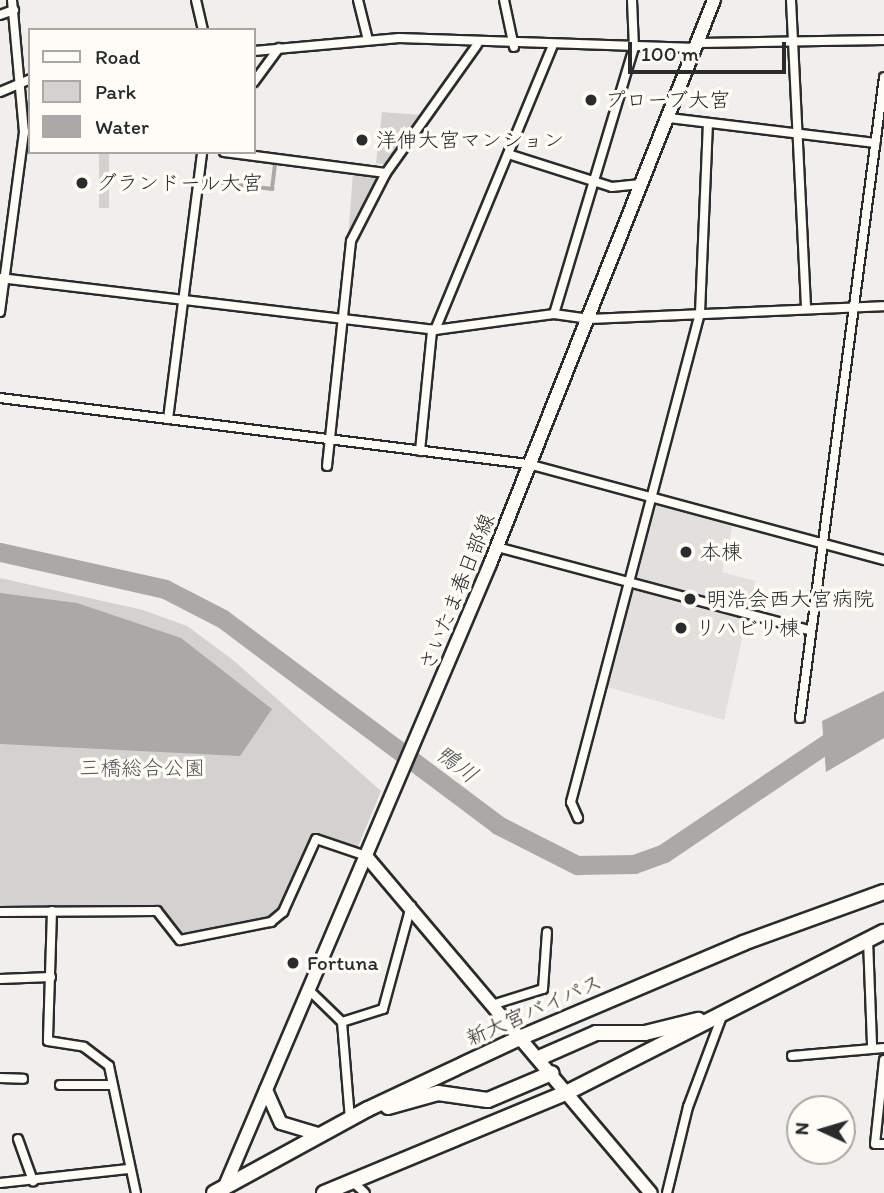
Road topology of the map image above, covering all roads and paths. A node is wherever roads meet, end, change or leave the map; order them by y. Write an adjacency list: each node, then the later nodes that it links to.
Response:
1 (12, 0): 8 (street)
2 (197, 0): 10 (street)
3 (358, 0): 11 (street)
4 (504, 0): 16 (street)
5 (632, 0): 19 (street)
6 (714, 0): 15 (main road, さいたま春日部線)
7 (791, 0): 13 (street)
8 (14, 10): 9 (street); 23 (street)
9 (0, 15)
10 (203, 28)
11 (368, 40): 14 (street); 18 (street)
12 (884, 40): 13 (street)
13 (794, 42): 15 (street); 28 (street)
14 (477, 45): 16 (street); 33 (street)
15 (698, 45): 19 (street); 25 (main road, さいたま春日部線)
16 (514, 47): 17 (street)
17 (552, 47): 19 (street); 32 (street)
18 (279, 48): 20 (street); 22 (street)
19 (634, 48): 34 (street)
20 (256, 51)
21 (884, 77): 29 (street)
22 (256, 79)
23 (27, 80): 24 (street); 27 (street)
24 (0, 92)
25 (669, 118): 26 (street); 35 (main road, さいたま春日部線)
26 (708, 123): 28 (street); 42 (street)
27 (27, 132): 36 (street)
28 (798, 134): 29 (street); 40 (street)
29 (875, 144): 38 (street)
30 (202, 154): 37 (street)
31 (239, 154): 33 (street)
32 (508, 155): 34 (street); 46 (street)
33 (386, 173): 44 (street)
34 (594, 181): 35 (street); 43 (street)
35 (643, 184): 45 (main road, さいたま春日部線)
36 (2, 278): 37 (street); 41 (street)
37 (182, 298): 44 (street); 48 (street)
38 (853, 306): 39 (street); 40 (street); 54 (street)
39 (884, 306)
40 (806, 308): 42 (street)
41 (0, 312)
42 (700, 313): 45 (street); 53 (street)
43 (554, 314): 45 (street); 46 (street)
44 (346, 316): 46 (street); 49 (street)
45 (589, 319): 51 (main road, さいたま春日部線)
46 (433, 330): 50 (street)
47 (0, 398): 48 (street)
48 (168, 419): 49 (street)
49 (331, 440): 50 (street); 52 (street)
50 (420, 451): 51 (street)
51 (528, 464): 53 (street); 55 (main road, さいたま春日部線)
52 (327, 466)
53 (652, 498): 54 (street); 57 (street)
54 (822, 543): 56 (street); 58 (street)
55 (497, 547): 57 (street); 61 (main road, さいたま春日部線)
56 (884, 560)
57 (630, 582): 58 (street); 60 (street)
58 (810, 629): 59 (street)
59 (800, 718)
60 (578, 818)
61 (366, 856): 63 (main road); 64 (street); 71 (main road, さいたま春日部線)
62 (884, 892): 75 (highway, 新大宮バイパス)
63 (411, 906): 72 (main road); 74 (street)
64 (52, 911): 65 (street); 69 (street)
65 (0, 912)
66 (547, 932): 72 (street)
67 (884, 932): 68 (highway)
68 (868, 940): 73 (highway); 76 (street)
69 (51, 977): 70 (street); 85 (street)
70 (0, 979)
71 (309, 990): 74 (street); 86 (main road, さいたま春日部線)
72 (495, 1004): 75 (main road)
73 (723, 1014): 79 (highway); 87 (highway); 101 (street)
74 (342, 1022): 88 (street)
75 (522, 1037): 79 (main road); 88 (highway, 新大宮バイパス)
76 (872, 1046): 77 (street); 78 (street)
77 (884, 1048)
78 (792, 1056)
79 (539, 1058): 81 (main road)
80 (884, 1060): 91 (street)
81 (552, 1073): 87 (main road); 88 (highway)
82 (0, 1078): 83 (street)
83 (23, 1079)
84 (60, 1085): 85 (street)
85 (112, 1085): 92 (street)
86 (266, 1090): 89 (main road); 96 (main road, さいたま春日部線)
87 (568, 1092): 94 (highway); 100 (main road)
88 (350, 1119): 89 (highway, 新大宮バイパス)
89 (321, 1135): 96 (highway, 新大宮バイパス)
90 (18, 1139): 93 (street)
91 (884, 1144)
92 (128, 1169): 93 (street); 97 (street)
93 (33, 1181): 95 (street)
94 (354, 1182): 98 (highway); 99 (street)
95 (0, 1183)
96 (219, 1192)
97 (136, 1193)
98 (324, 1193)
99 (365, 1193)
100 (651, 1193)
101 (667, 1193)

